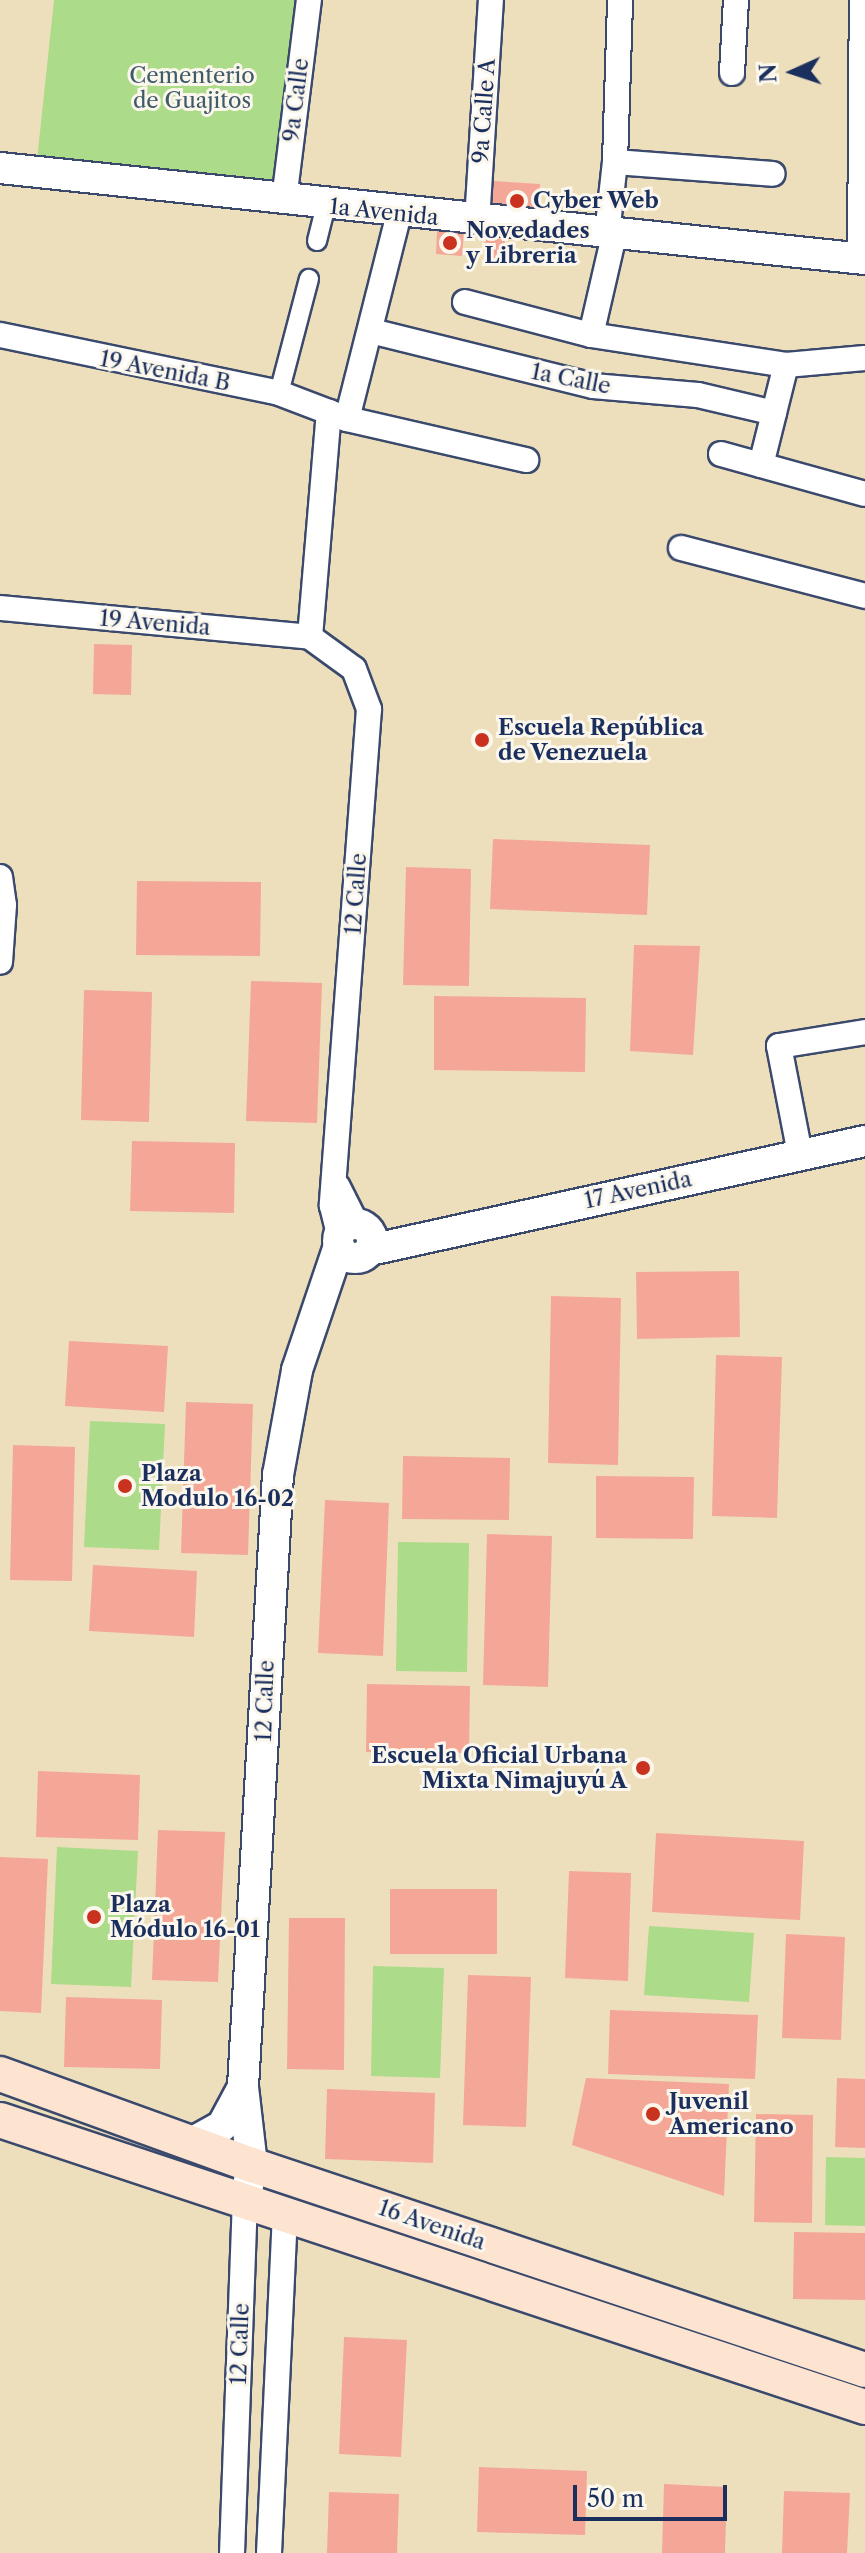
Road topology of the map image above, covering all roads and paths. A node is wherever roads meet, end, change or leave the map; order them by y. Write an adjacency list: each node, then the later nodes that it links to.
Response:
1 (309, 0): 10 (street, 9a Calle)
2 (491, 0): 13 (street, 9a Calle A)
3 (620, 0): 7 (street)
4 (736, 0): 6 (street)
5 (862, 0): 16 (street)
6 (732, 73)
7 (615, 162): 9 (street); 14 (street)
8 (0, 168): 10 (street, 1a Avenida)
9 (773, 174)
10 (284, 200): 11 (street, 1a Avenida)
11 (326, 206): 12 (street, 1a Avenida); 15 (street)
12 (399, 213): 13 (street, 1a Avenida); 19 (street)
13 (477, 221): 14 (street, 1a Avenida)
14 (610, 235): 16 (street, 1a Avenida); 21 (street)
15 (317, 241)
16 (863, 259)
17 (309, 279): 24 (street)
18 (465, 302): 21 (street)
19 (371, 331): 25 (street, 1a Calle); 26 (street)
20 (0, 335): 24 (street, 19 Avenida B)
21 (591, 335): 23 (street)
22 (865, 358): 23 (street)
23 (786, 365): 25 (street)
24 (279, 393): 26 (street, 19 Avenida B)
25 (774, 413): 29 (street)
26 (338, 415): 28 (street, 19 Avenida B); 34 (street)
27 (721, 454): 29 (street)
28 (526, 460)
29 (761, 465): 30 (street)
30 (865, 494)
31 (681, 548): 32 (street)
32 (865, 596)
33 (0, 608): 34 (street, 19 Avenida)
34 (310, 637): 40 (street, 12 Calle)
35 (0, 877): 36 (street)
36 (0, 962)
37 (865, 1032): 39 (street)
38 (865, 1141): 39 (street, 17 Avenida)
39 (800, 1154): 40 (street, 17 Avenida)
40 (356, 1241): 42 (street, 12 Calle)
41 (0, 2074): 44 (main road, 16 Avenida)
42 (243, 2087): 44 (street, 12 Calle); 45 (street, 12 Calle)
43 (0, 2120): 46 (main road, 16 Avenida)
44 (191, 2143): 45 (main road, 16 Avenida)
45 (252, 2165): 46 (street, 12 Calle); 48 (main road, 16 Avenida)
46 (245, 2203): 47 (main road, 16 Avenida); 50 (street, 12 Calle)
47 (285, 2216): 49 (main road, 16 Avenida); 51 (street, 12 Calle)
48 (865, 2370)
49 (865, 2407)
50 (232, 2553)
51 (269, 2553)

